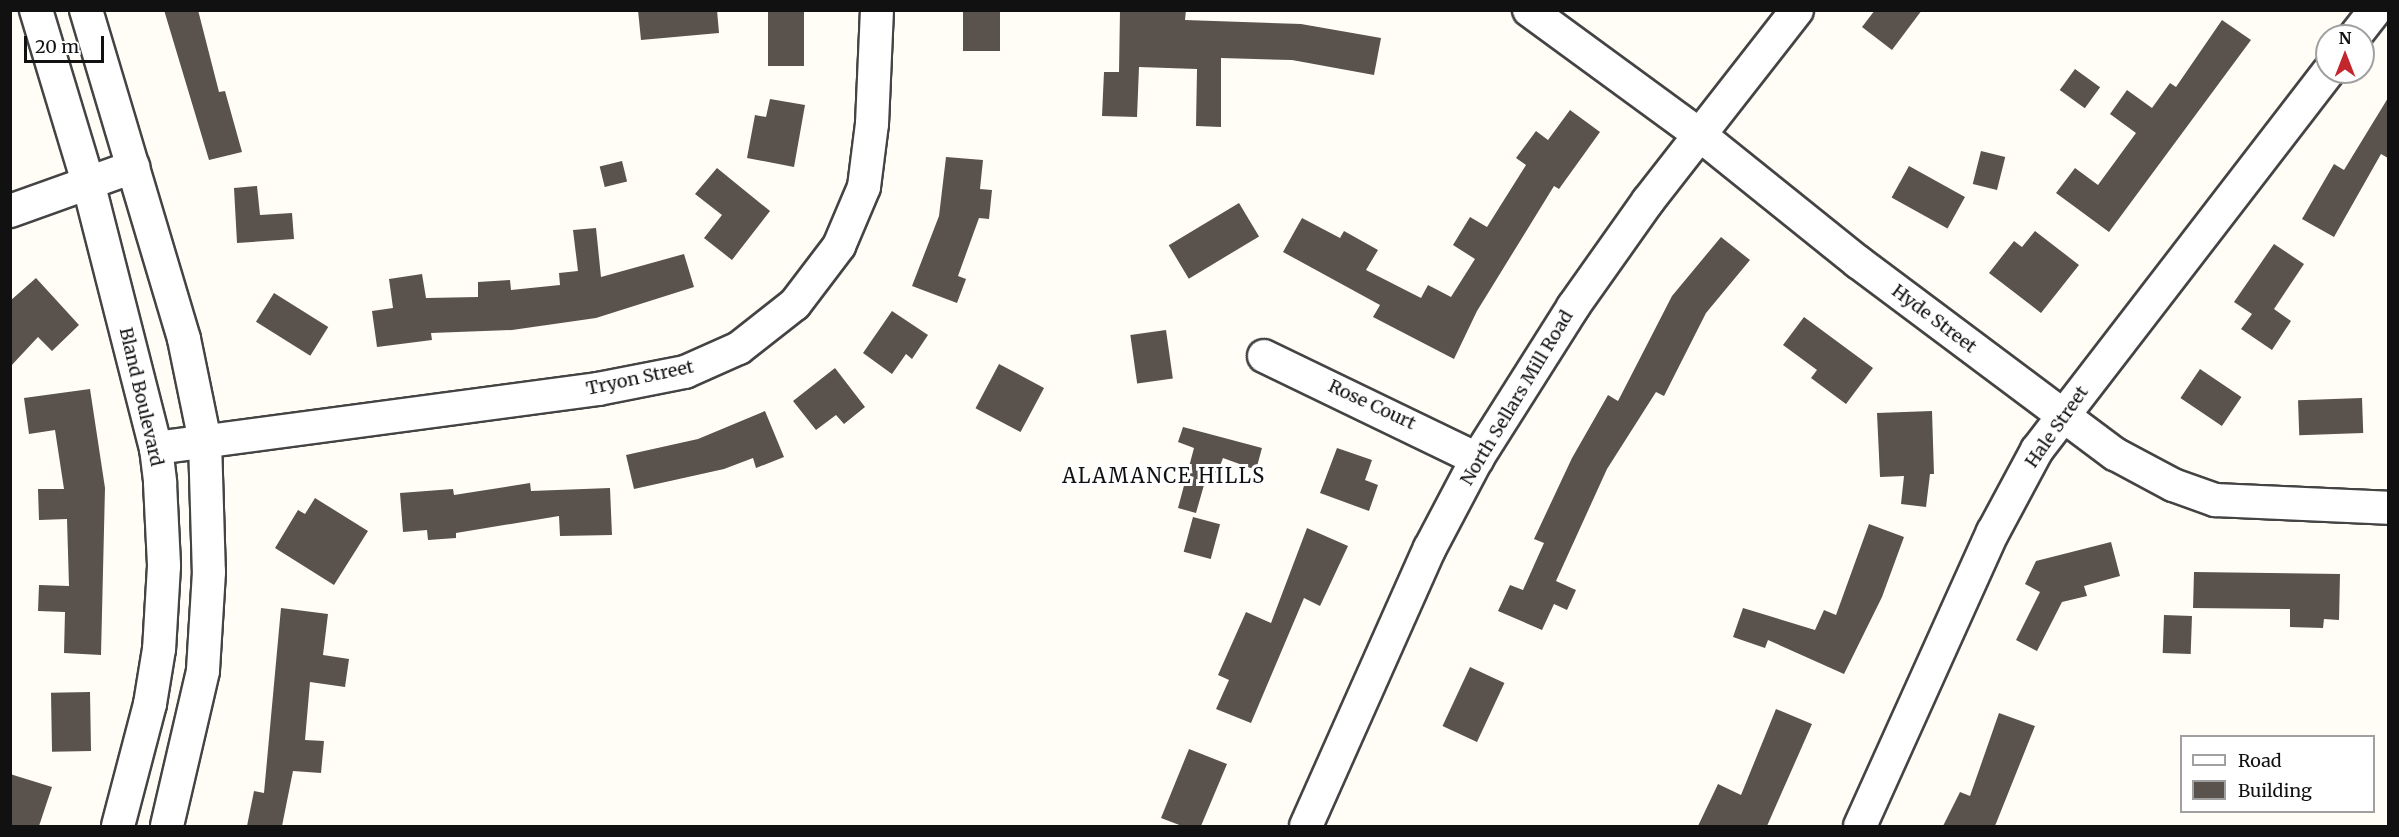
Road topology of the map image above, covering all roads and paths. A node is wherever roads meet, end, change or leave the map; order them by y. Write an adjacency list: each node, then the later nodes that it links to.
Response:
1 (36, 10): 11 (street, Bland Boulevard)
2 (86, 10): 10 (street)
3 (877, 10): 15 (street, Tryon Street)
4 (1529, 10): 9 (street, Hyde Street)
5 (1797, 10): 9 (street, North Sellars Mill Road)
6 (2375, 10): 7 (street)
7 (2364, 24)
8 (2319, 84): 14 (street, Hale Street)
9 (1700, 135): 14 (street, Hyde Street); 17 (street, North Sellars Mill Road)
10 (133, 167): 11 (street); 15 (street)
11 (88, 182): 12 (street); 16 (street, Bland Boulevard)
12 (10, 211)
13 (1264, 356): 17 (street, Rose Court)
14 (2064, 418): 18 (street, Hyde Street); 22 (street, Hale Street)
15 (205, 441): 16 (street, Tryon Street); 20 (street)
16 (156, 448): 19 (street, Bland Boulevard)
17 (1477, 459): 21 (street, North Sellars Mill Road)
18 (2388, 508)
19 (118, 826)
20 (167, 826)
21 (1305, 826)
22 (1860, 826)

